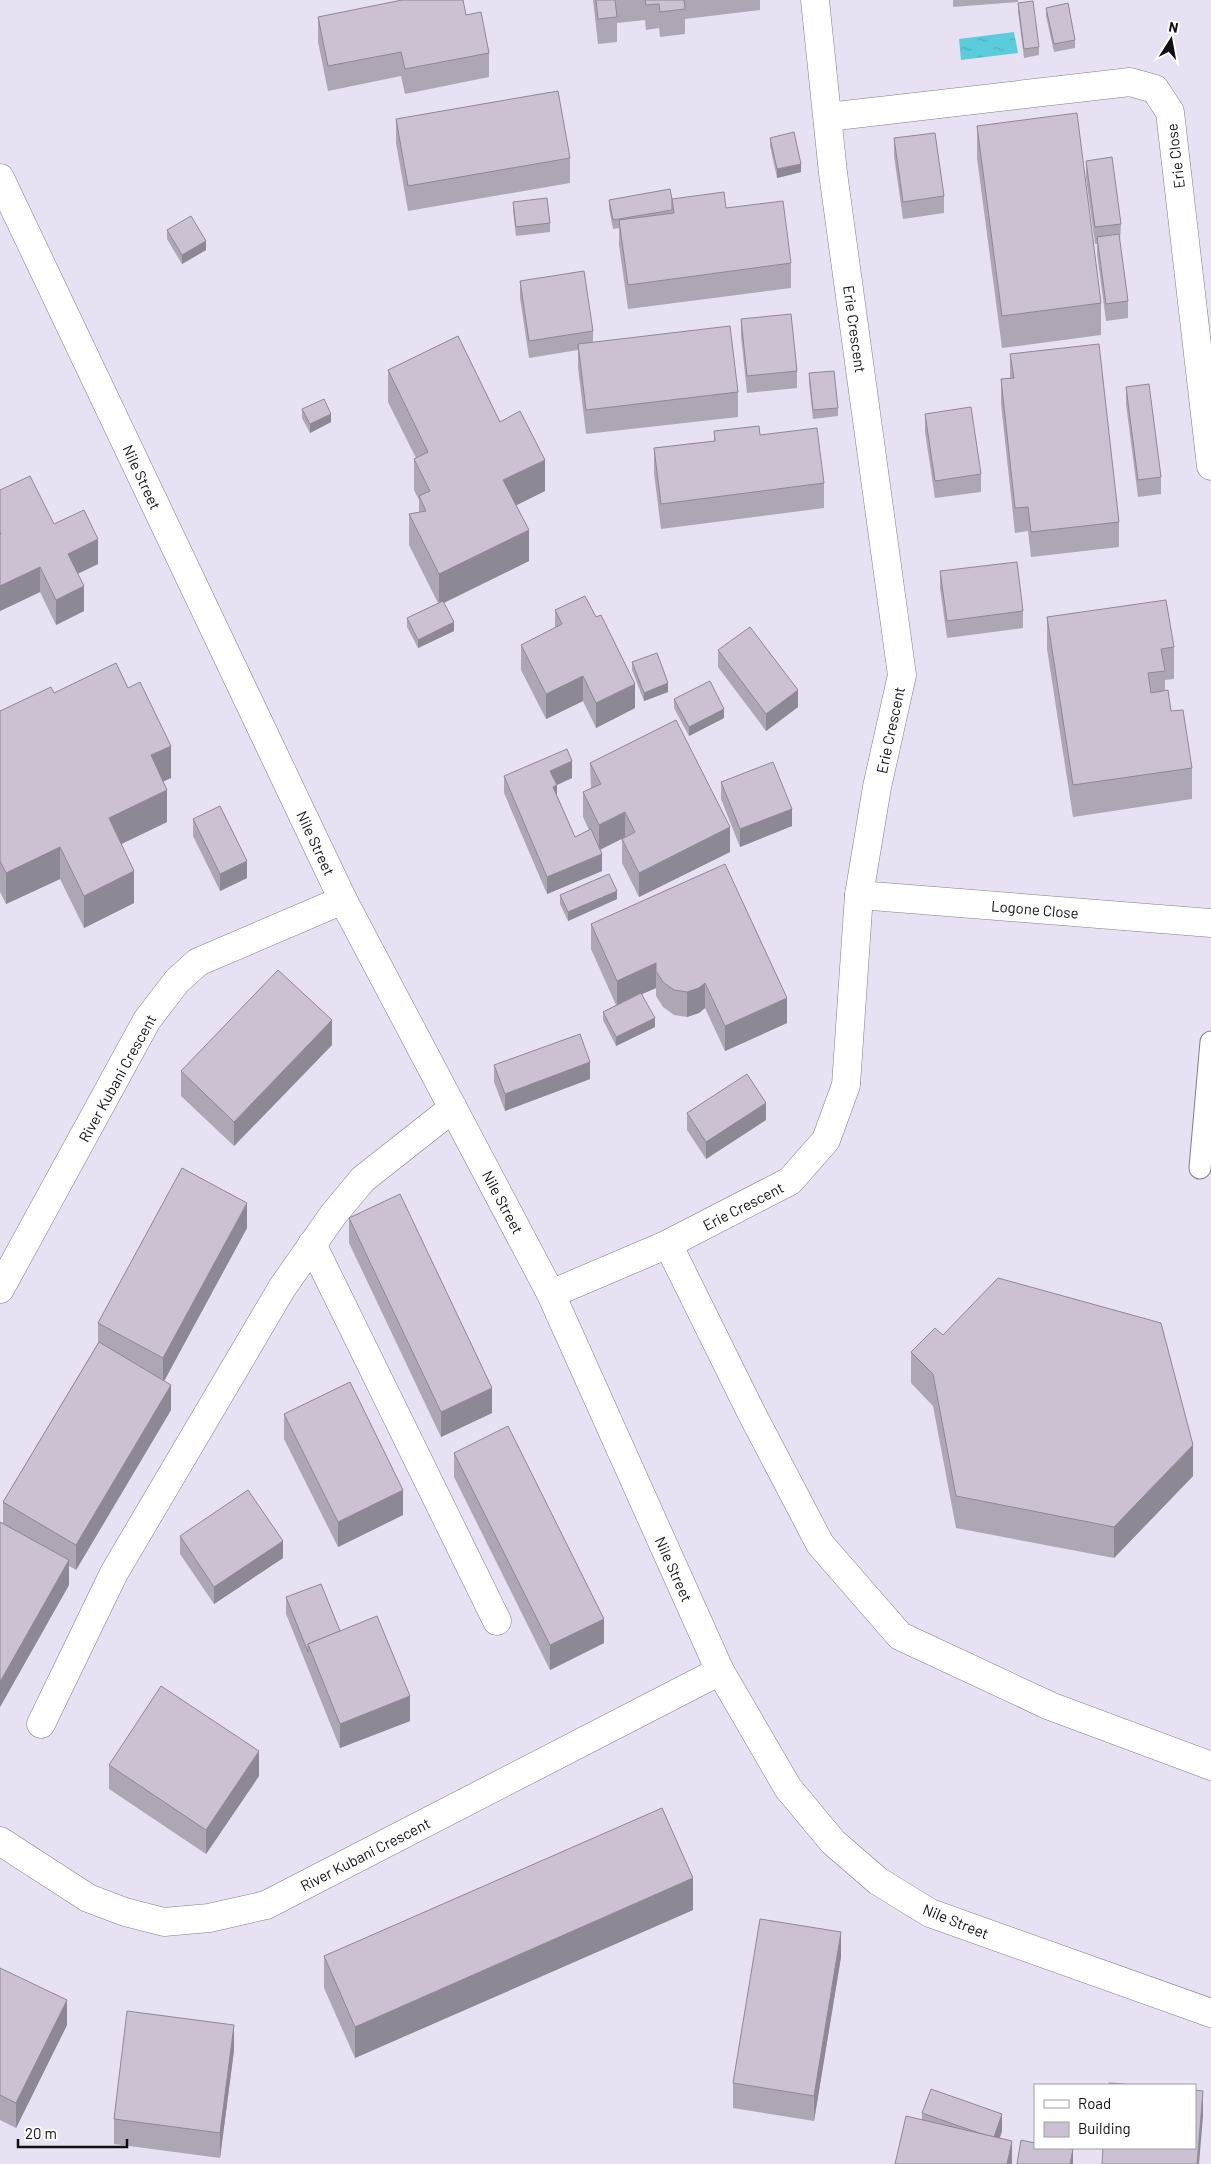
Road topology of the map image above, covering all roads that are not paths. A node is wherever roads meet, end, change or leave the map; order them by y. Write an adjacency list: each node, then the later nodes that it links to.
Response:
1 (815, 0): 2 (street, Erie Crescent)
2 (828, 117): 4 (street, Erie Close); 5 (street, Erie Crescent)
3 (0, 178): 6 (street, Nile Street)
4 (1211, 466)
5 (859, 895): 7 (street, Logone Close); 12 (street, Erie Crescent)
6 (343, 900): 9 (street, Nile Street); 13 (street, River Kubani Crescent)
7 (1211, 923)
8 (1211, 1042): 10 (lane)
9 (453, 1108): 11 (street); 14 (street, Nile Street)
10 (1200, 1168)
11 (312, 1244): 15 (street); 17 (street)
12 (668, 1244): 14 (street, Erie Crescent); 18 (street)
13 (0, 1289)
14 (551, 1294): 16 (street, Nile Street)
15 (497, 1621)
16 (720, 1671): 19 (street, River Kubani Crescent); 20 (street, Nile Street)
17 (41, 1724)
18 (1211, 1766)
19 (0, 1841)
20 (1211, 2013)

